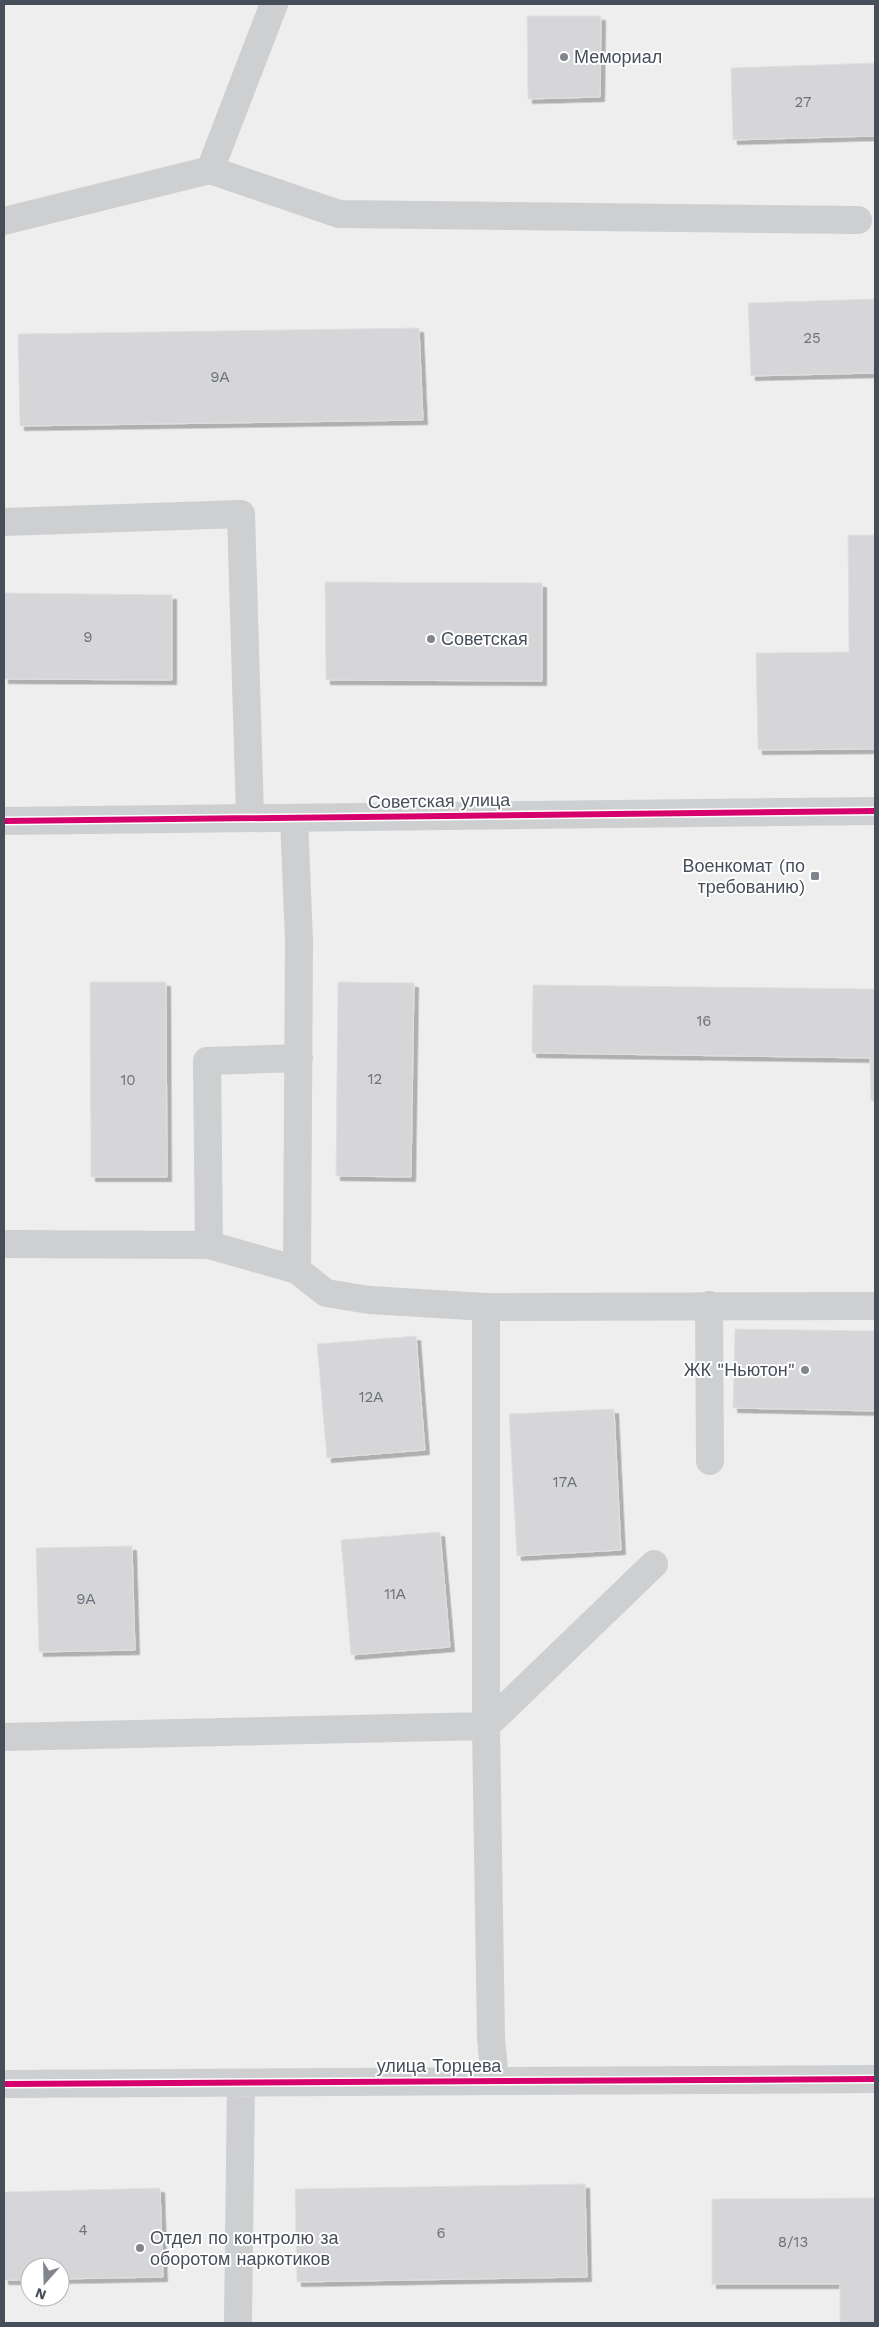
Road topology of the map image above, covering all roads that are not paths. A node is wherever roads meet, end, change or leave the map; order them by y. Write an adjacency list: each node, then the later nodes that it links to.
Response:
1 (274, 4): 2 (street)
2 (210, 170): 3 (street); 4 (street)
3 (858, 220)
4 (4, 221)
5 (4, 522): 7 (street)
6 (875, 811): 8 (street, Советская улица)
7 (250, 817): 8 (street, Советская улица); 9 (street, Советская улица)
8 (294, 818): 10 (street)
9 (4, 821)
10 (299, 1058): 12 (street); 13 (street)
11 (4, 1244): 12 (street)
12 (209, 1245): 13 (street)
13 (297, 1270): 16 (street)
14 (709, 1305): 15 (street); 16 (street); 17 (street)
15 (875, 1306)
16 (486, 1307): 19 (street)
17 (710, 1461)
18 (654, 1564): 19 (street)
19 (486, 1726): 20 (street); 22 (street)
20 (4, 1737)
21 (875, 2080): 22 (street, улица Торцева)
22 (495, 2081): 23 (street, улица Торцева)
23 (241, 2082): 24 (street, улица Торцева); 25 (street)
24 (4, 2084)
25 (238, 2323)

